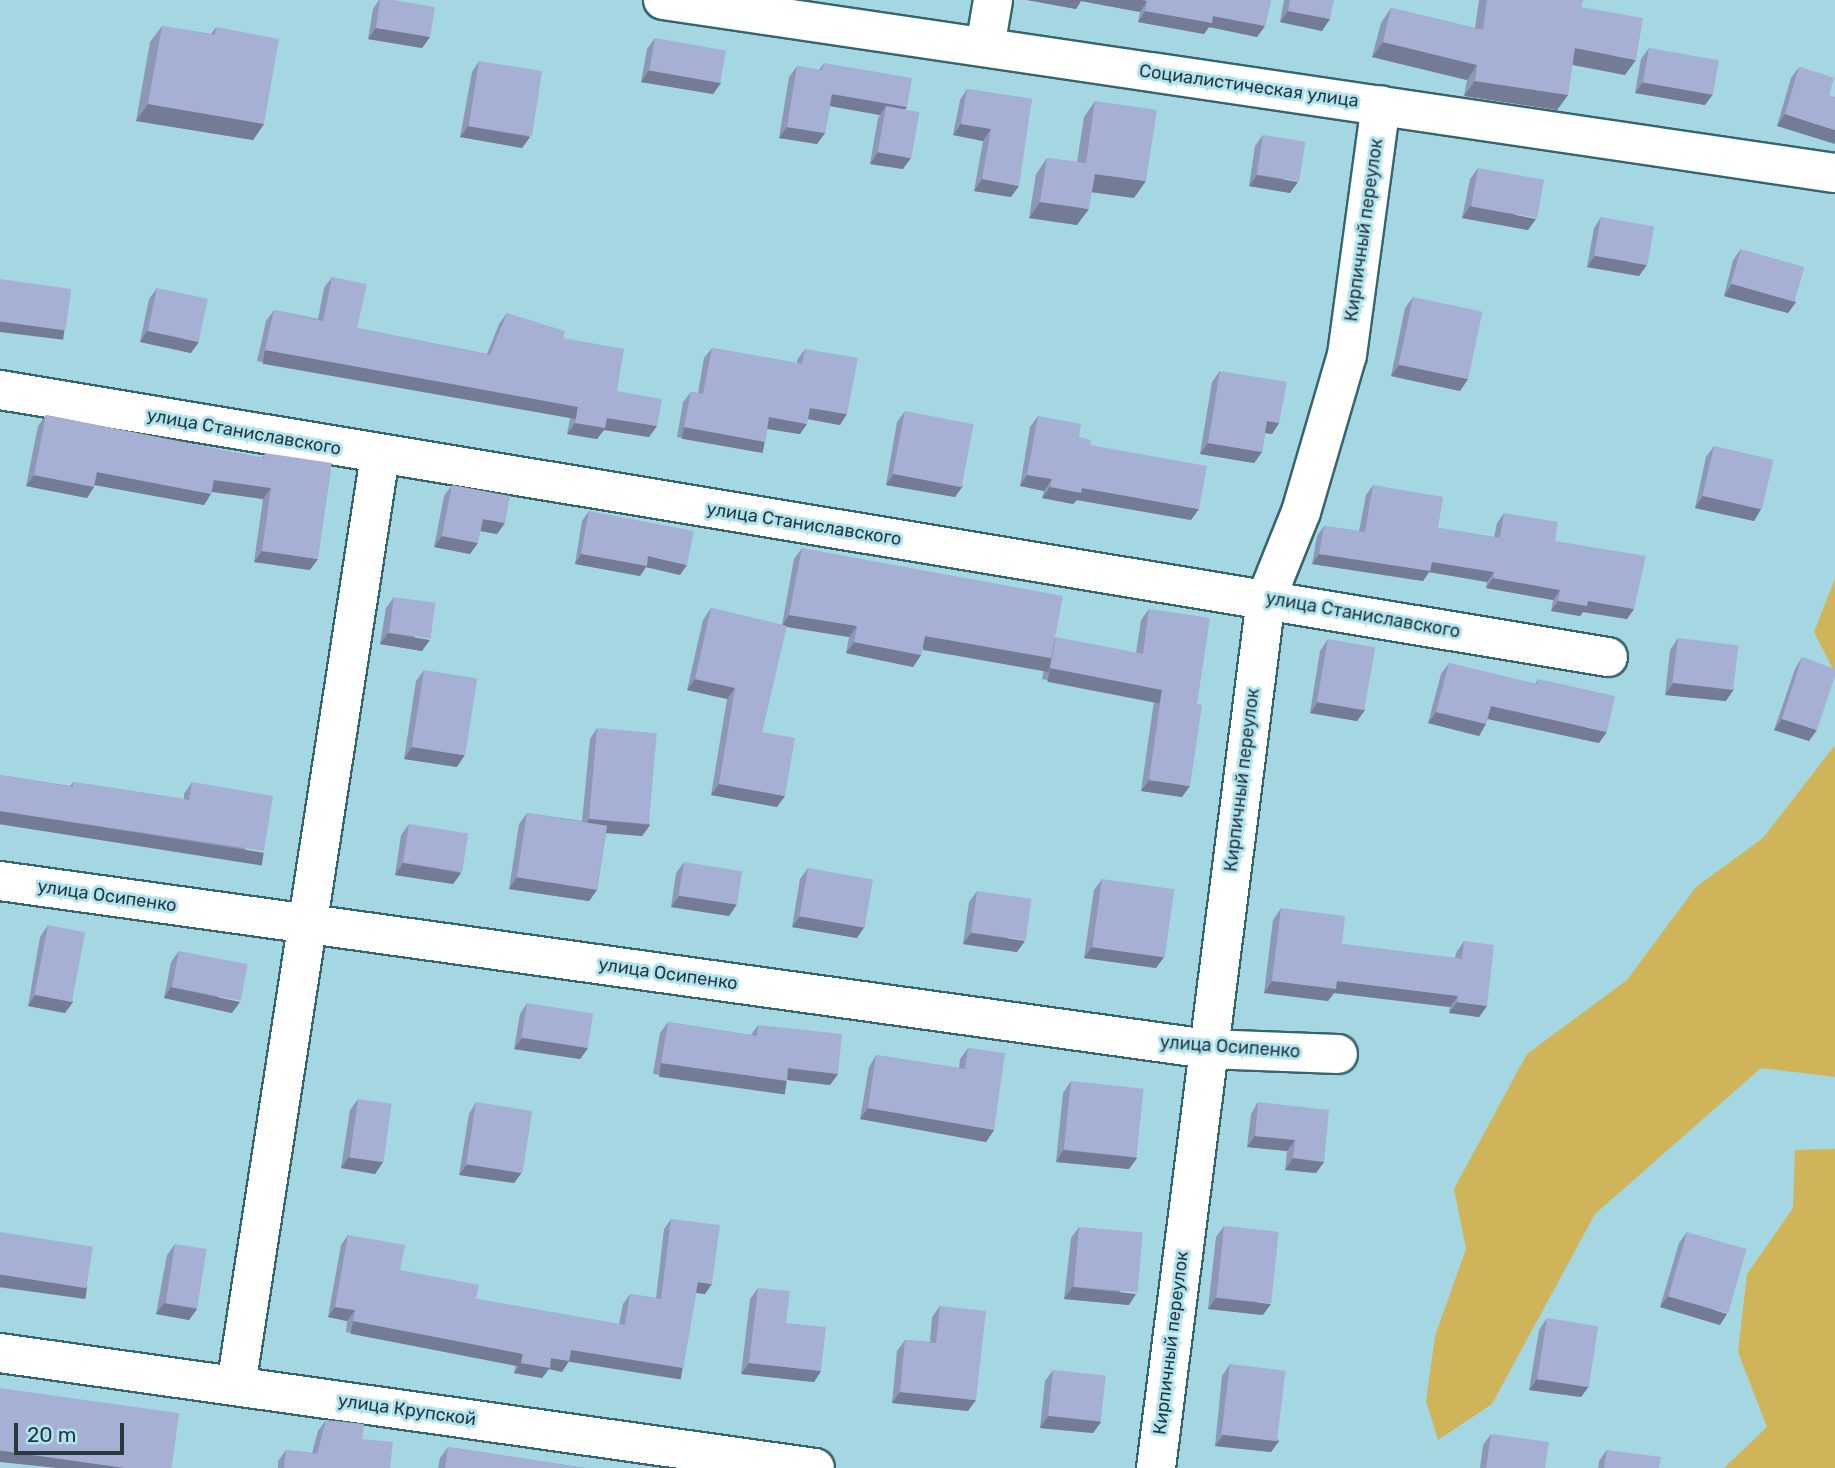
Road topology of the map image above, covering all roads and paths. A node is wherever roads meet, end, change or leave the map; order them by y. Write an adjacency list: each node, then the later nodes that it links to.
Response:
1 (663, 0): 3 (street, Социалистическая улица)
2 (993, 0): 3 (street)
3 (985, 47): 4 (street, Социалистическая улица)
4 (1381, 105): 5 (street, Социалистическая улица); 8 (street, Кирпичный переулок)
5 (1835, 173)
6 (0, 390): 7 (street, улица Станиславского)
7 (380, 456): 8 (street, улица Станиславского); 11 (street)
8 (1266, 599): 9 (street, улица Станиславского); 12 (street, Кирпичный переулок)
9 (1608, 657)
10 (0, 881): 11 (street, улица Осипенко)
11 (308, 924): 12 (street, улица Осипенко); 15 (street)
12 (1207, 1049): 13 (street, улица Осипенко); 17 (street, Кирпичный переулок)
13 (1338, 1054)
14 (0, 1353): 15 (street, улица Крупской)
15 (236, 1386): 16 (street, улица Крупской)
16 (815, 1468)
17 (1156, 1468)

